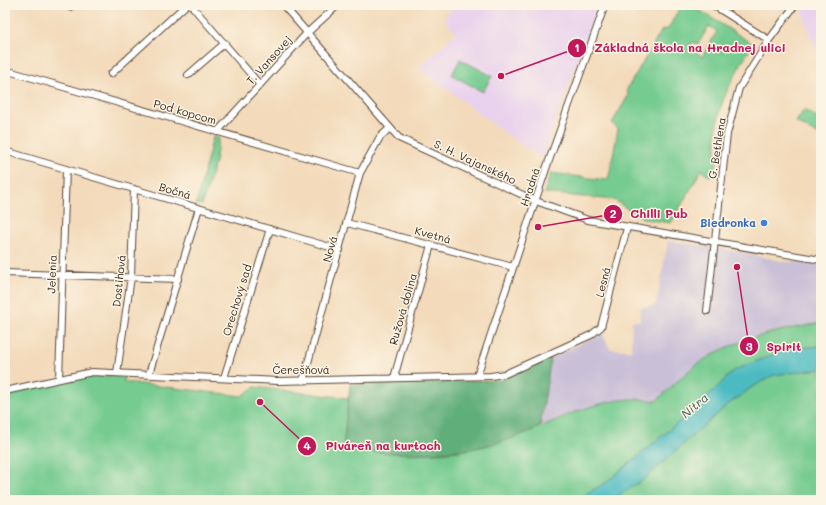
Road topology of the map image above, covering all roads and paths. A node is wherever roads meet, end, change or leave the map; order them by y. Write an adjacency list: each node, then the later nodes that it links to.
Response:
1 (186, 5): 12 (street)
2 (191, 5): 10 (street)
3 (283, 5): 8 (street, S. H. Vajanského)
4 (338, 5): 8 (street, T. Vansovej)
5 (605, 5): 21 (street, Hradná)
6 (713, 5): 9 (street)
7 (795, 5): 9 (street, G. Bethlena)
8 (307, 33): 14 (street, T. Vansovej); 15 (street, S. H. Vajanského)
9 (769, 40): 26 (street, G. Bethlena)
10 (225, 43): 13 (street); 14 (street)
11 (5, 70): 16 (street, Pod kopcom)
12 (111, 74)
13 (188, 75)
14 (260, 85): 16 (street, T. Vansovej)
15 (389, 129): 19 (street, Nová); 21 (street, S. H. Vajanského)
16 (217, 132): 19 (street, Pod kopcom)
17 (5, 151): 18 (street, Bočná)
18 (66, 169): 20 (street, Bočná); 32 (street, Jelenia)
19 (360, 173): 23 (street, Nová)
20 (134, 190): 22 (street, Bočná); 33 (street, Dostihová)
21 (536, 201): 24 (street, S. H. Vajanského); 30 (street, Hradná)
22 (199, 208): 25 (street, Bočná); 34 (street)
23 (347, 223): 27 (street, Kvetná); 28 (street, Nová)
24 (627, 228): 26 (street, S. H. Vajanského); 36 (street, Lesná)
25 (270, 229): 28 (street, Bočná); 40 (street, Orechový sad)
26 (715, 242): 29 (street, S. H. Vajanského); 35 (street, G. Bethlena)
27 (431, 245): 30 (street, Kvetná); 41 (street, Ružová dolina)
28 (340, 250): 43 (street, Nová)
29 (821, 260)
30 (513, 267): 39 (street, Hradná)
31 (5, 273): 32 (street)
32 (62, 275): 33 (street); 42 (street, Jelenia)
33 (131, 277): 34 (street); 37 (street, Dostihová)
34 (178, 278): 38 (street)
35 (707, 311)
36 (591, 335): 39 (street, Čerešňová)
37 (117, 373): 38 (street, Čerešňová); 42 (street, Čerešňová)
38 (148, 374): 40 (street, Čerešňová)
39 (477, 376): 41 (street, Čerešňová)
40 (224, 378): 43 (street, Čerešňová)
41 (394, 378): 43 (street, Čerešňová)
42 (59, 379): 44 (street, Čerešňová)
43 (303, 381)
44 (5, 391)

